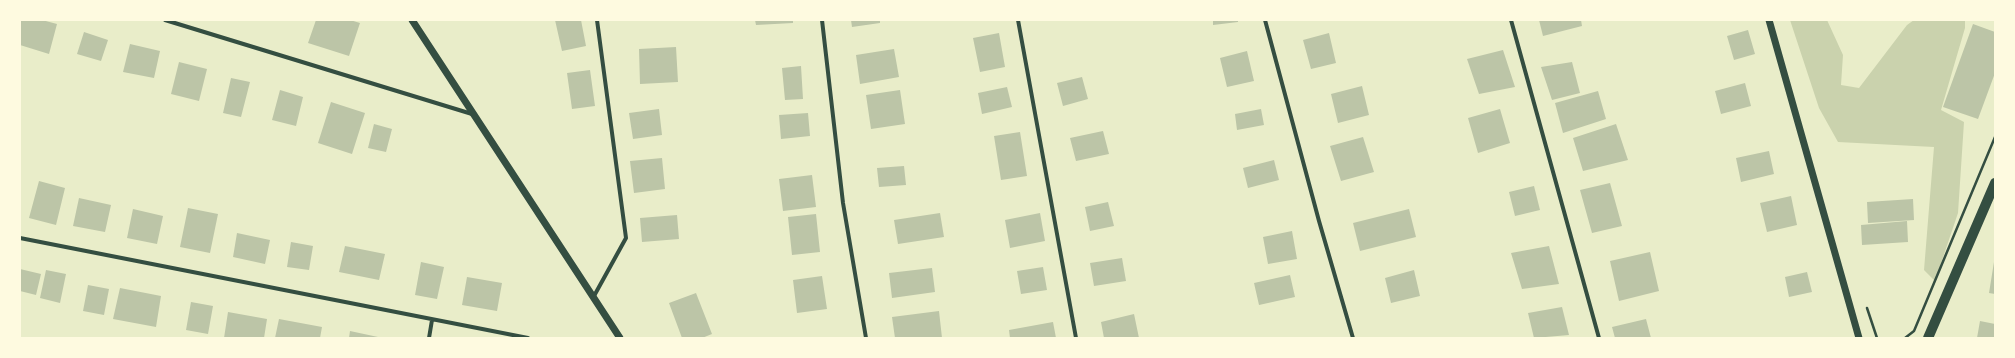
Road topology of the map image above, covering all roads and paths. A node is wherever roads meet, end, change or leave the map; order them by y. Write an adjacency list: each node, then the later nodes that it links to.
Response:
1 (165, 20): 9 (street)
2 (412, 20): 9 (street)
3 (597, 20): 13 (street)
4 (822, 20): 19 (street)
5 (1018, 20): 20 (street)
6 (1265, 20): 21 (street)
7 (1511, 20): 22 (street)
8 (1769, 20): 23 (street)
9 (474, 115): 13 (street)
10 (1995, 137): 25 (path)
11 (1995, 183): 26 (main road)
12 (20, 238): 15 (street)
13 (594, 296): 18 (street)
14 (1867, 308): 24 (path)
15 (432, 320): 16 (street); 17 (street)
16 (429, 338)
17 (528, 338)
18 (620, 338)
19 (866, 338)
20 (1076, 338)
21 (1353, 338)
22 (1599, 338)
23 (1859, 338)
24 (1877, 338)
25 (1905, 338)
26 (1928, 338)

